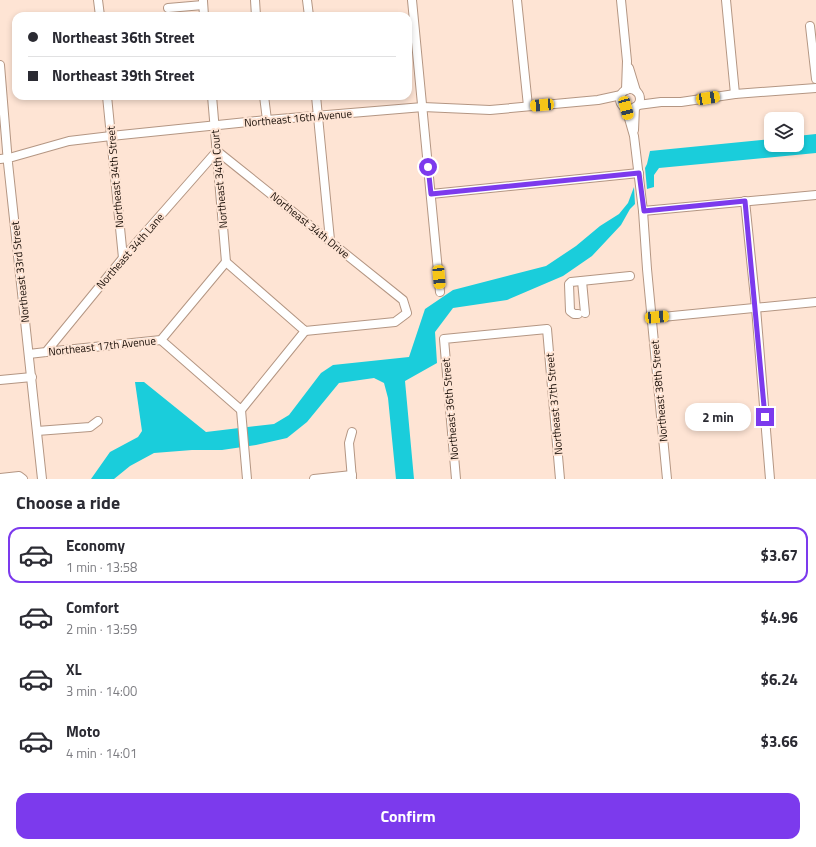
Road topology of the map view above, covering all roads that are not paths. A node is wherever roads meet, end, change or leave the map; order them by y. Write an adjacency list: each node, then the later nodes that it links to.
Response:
1 (98, 0): 10 (street)
2 (255, 0): 11 (street)
3 (307, 0): 12 (street)
4 (412, 0): 30 (street)
5 (517, 0): 27 (street)
6 (621, 0): 14 (street)
7 (726, 0): 20 (street)
8 (203, 3): 9 (street)
9 (168, 8)
10 (100, 12)
11 (256, 12)
12 (308, 12)
13 (810, 26): 16 (street)
14 (628, 61): 18 (street); 19 (street)
15 (0, 65): 37 (street, Northeast 33rd Street)
16 (816, 79)
17 (816, 88): 20 (street)
18 (624, 92): 19 (street); 25 (street, Northeast 16th Avenue); 28 (street)
19 (637, 93): 26 (street); 29 (street)
20 (735, 94): 26 (street)
21 (107, 100): 34 (street, Northeast 34th Street)
22 (212, 100): 33 (street, Northeast 34th Court)
23 (264, 100): 32 (street)
24 (316, 100): 31 (street)
25 (598, 100): 27 (street, Northeast 16th Avenue); 28 (street, Northeast 16th Avenue)
26 (661, 102): 29 (street)
27 (528, 106): 30 (street, Northeast 16th Avenue)
28 (624, 106): 29 (street); 35 (street, Northeast 38th Street)
29 (637, 106): 35 (street, Northeast 38th Street)
30 (423, 108): 31 (street, Northeast 16th Avenue); 40 (street)
31 (318, 116): 32 (street, Northeast 16th Avenue); 44 (street)
32 (266, 120): 33 (street, Northeast 16th Avenue)
33 (214, 126): 34 (street, Northeast 16th Avenue); 36 (street, Northeast 34th Court)
34 (111, 136): 37 (street, Northeast 16th Avenue); 45 (street, Northeast 34th Street)
35 (634, 136): 39 (street, Northeast 38th Street)
36 (217, 151): 44 (street, Northeast 34th Drive); 45 (street, Northeast 34th Lane); 46 (street, Northeast 34th Court)
37 (9, 158): 38 (street, Northeast 16th Avenue); 57 (street, Northeast 33rd Street)
38 (0, 159)
39 (639, 173): 40 (street); 43 (street, Northeast 38th Street)
40 (431, 194): 49 (street)
41 (816, 195): 42 (street)
42 (745, 201): 43 (street); 51 (street)
43 (644, 211): 52 (street, Northeast 38th Street)
44 (330, 240): 54 (street, Northeast 34th Drive)
45 (122, 258): 56 (street, Northeast 34th Lane)
46 (226, 262): 54 (street); 55 (street, Northeast 17th Avenue)
47 (630, 276): 48 (street)
48 (582, 281): 48 (street)
49 (440, 292)
50 (816, 302): 51 (street)
51 (756, 308): 52 (street); 73 (street)
52 (652, 318): 72 (street, Northeast 38th Street)
53 (547, 329): 70 (street, Northeast 36th Street); 71 (street, Northeast 37th Street)
54 (304, 330): 60 (street)
55 (161, 340): 56 (street, Northeast 17th Avenue); 60 (street)
56 (46, 352): 57 (street, Northeast 17th Avenue)
57 (29, 354): 58 (street, Northeast 33rd Street)
58 (32, 377): 59 (street); 62 (street, Northeast 33rd Street)
59 (0, 380)
60 (241, 410): 68 (street)
61 (98, 422): 62 (street)
62 (37, 431): 67 (street, Northeast 33rd Street)
63 (352, 432): 64 (street)
64 (352, 477): 69 (street)
65 (0, 478): 66 (street)
66 (23, 479)
67 (42, 479)
68 (246, 479)
69 (314, 479)
70 (456, 479)
71 (560, 479)
72 (667, 479)
73 (770, 479)

